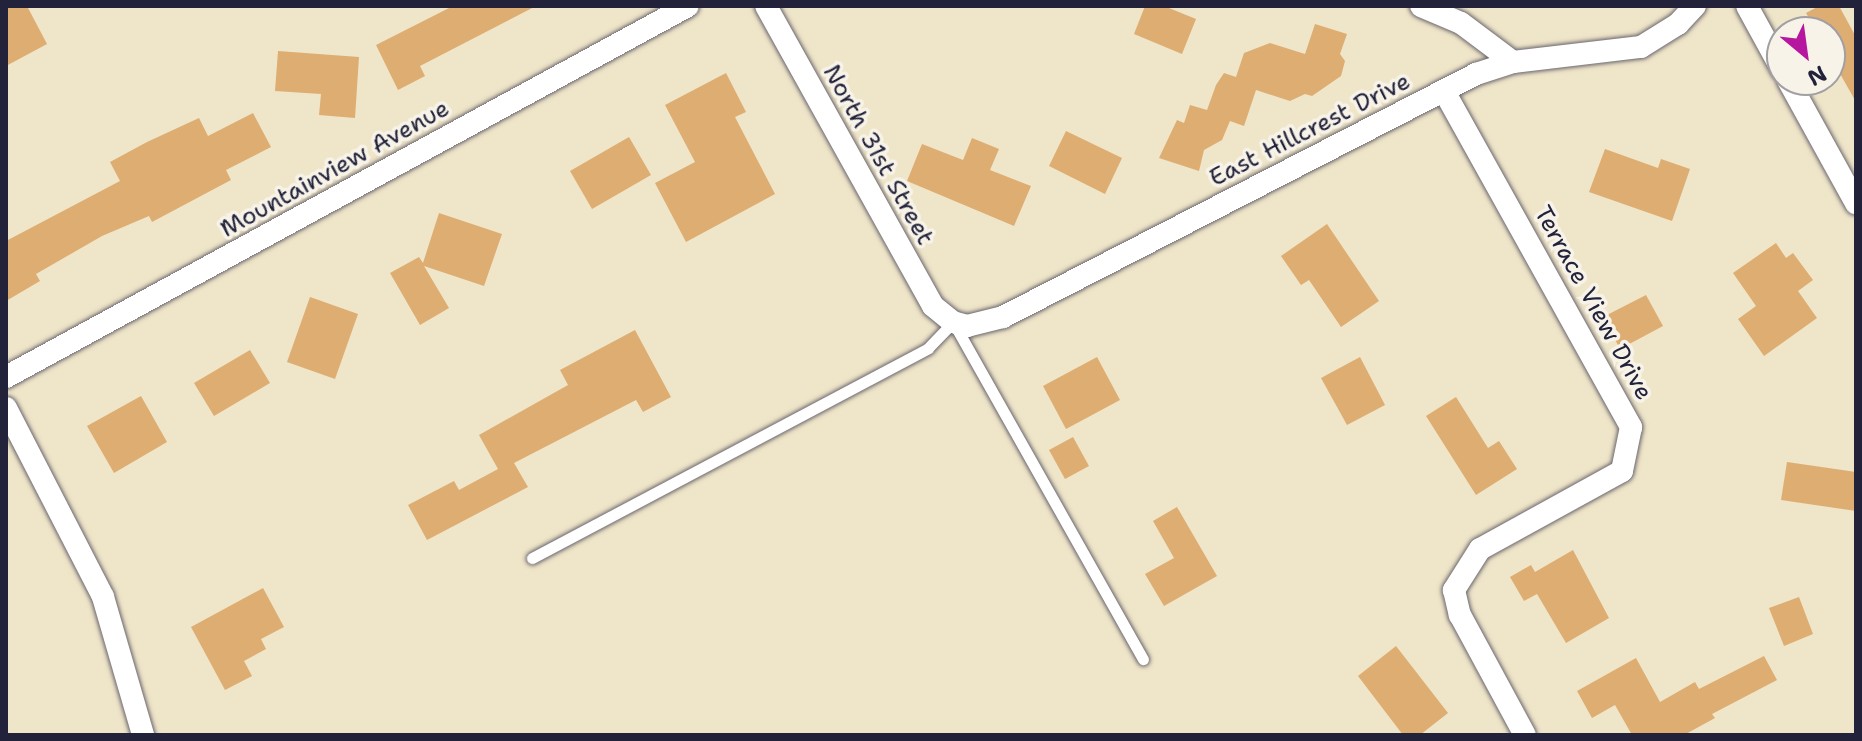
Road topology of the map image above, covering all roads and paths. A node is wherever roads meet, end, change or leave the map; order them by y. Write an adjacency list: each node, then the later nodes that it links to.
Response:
1 (688, 6): 12 (street, Mountainview Avenue)
2 (766, 6): 11 (street, North 31st Street)
3 (1421, 6): 7 (street)
4 (1695, 6): 7 (street, East Hillcrest Drive)
5 (1747, 6): 6 (street)
6 (1766, 41)
7 (1513, 62): 8 (street, East Hillcrest Drive)
8 (1444, 91): 11 (street, East Hillcrest Drive); 17 (street, Terrace View Drive)
9 (1797, 96): 10 (street)
10 (1856, 203)
11 (953, 322): 14 (lane); 15 (lane)
12 (6, 377)
13 (6, 408): 16 (street)
14 (532, 558)
15 (1143, 659)
16 (143, 735)
17 (1525, 735)

